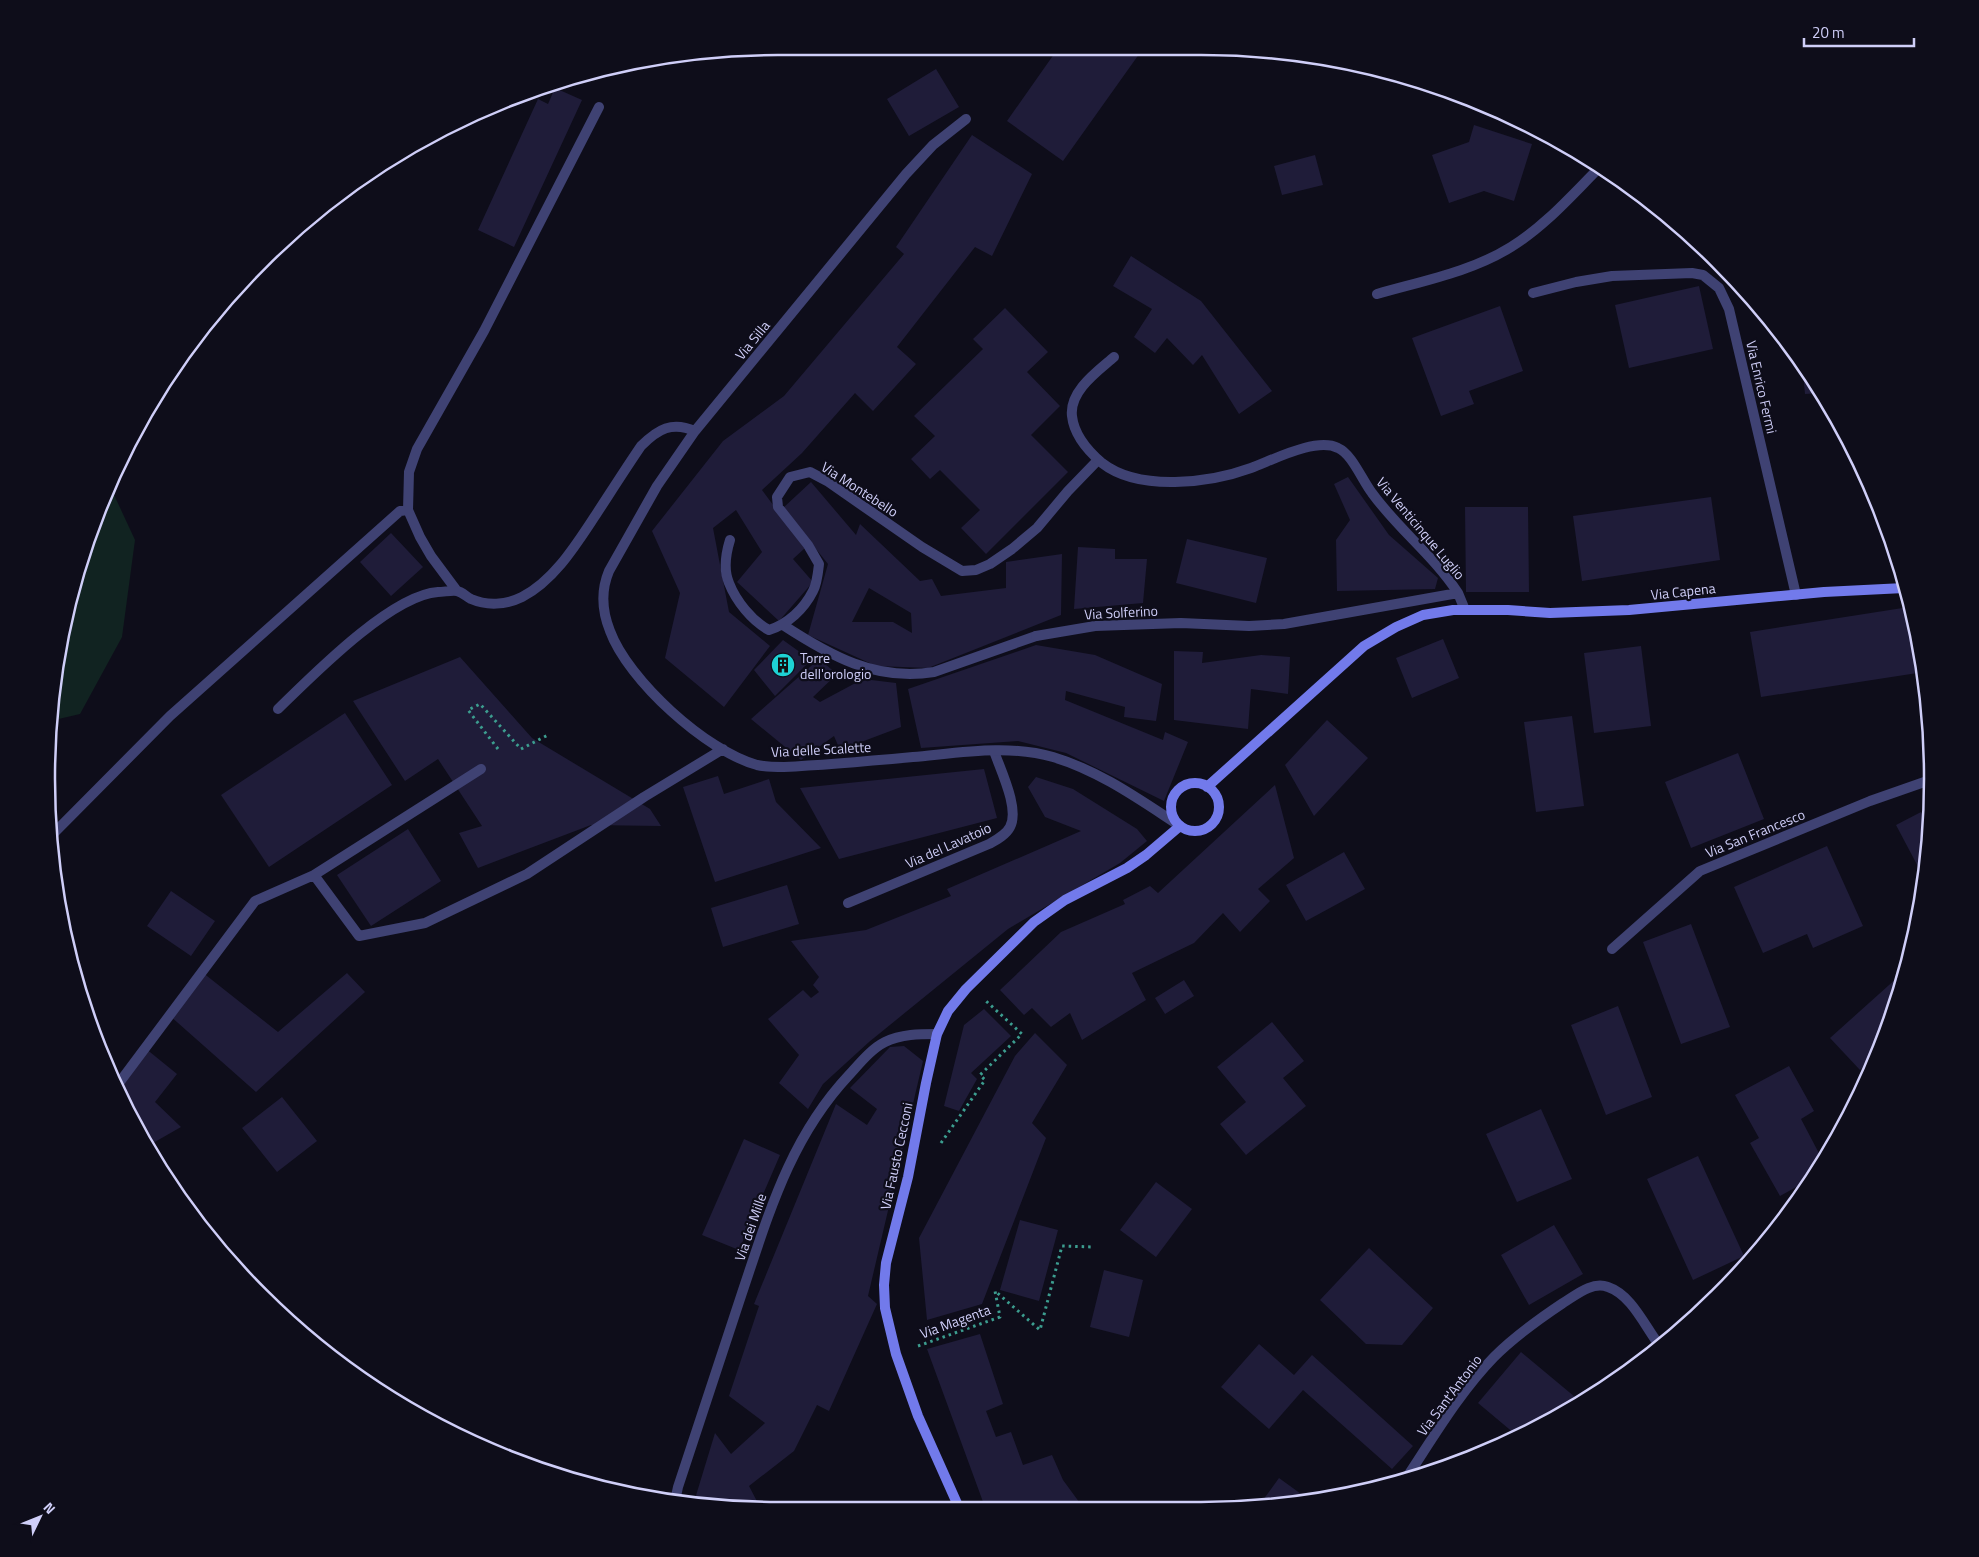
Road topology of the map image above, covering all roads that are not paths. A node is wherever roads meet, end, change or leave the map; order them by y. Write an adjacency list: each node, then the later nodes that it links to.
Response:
1 (599, 107): 9 (street)
2 (966, 118): 7 (street, Via Silla)
3 (1595, 172): 5 (street)
4 (1533, 292): 14 (street, Via Enrico Fermi)
5 (1377, 294)
6 (1114, 357): 8 (street, Via Venticinque Luglio)
7 (695, 431): 12 (street); 15 (street, Via Silla)
8 (1098, 460): 13 (street, Via Venticinque Luglio); 17 (street, Via Montebello)
9 (408, 510): 12 (street); 25 (street)
10 (730, 540): 17 (street)
11 (1898, 588): 14 (main road, Via Capena)
12 (458, 591): 18 (street)
13 (1458, 593): 16 (street); 17 (street, Via Solferino)
14 (1796, 595): 16 (main road, Via Capena)
15 (604, 608): 19 (street, Via delle Scalette)
16 (1464, 610): 23 (main road, Via Capena)
17 (783, 625)
18 (278, 709)
19 (723, 749): 20 (street, Via delle Scalette); 26 (street)
20 (994, 751): 24 (street, Via delle Scalette); 27 (street, Via del Lavatoio)
21 (481, 769): 26 (street)
22 (1924, 782): 28 (street, Via San Francesco)
23 (1207, 787): 24 (main road); 24 (main road)
24 (1180, 826): 29 (main road, Via Fausto Cecconi)
25 (57, 830)
26 (314, 875): 30 (street)
27 (848, 903)
28 (1612, 949)
29 (937, 1034): 33 (street, Via dei Mille); 34 (main road, Via Fausto Cecconi)
30 (121, 1080)
31 (1656, 1340): 32 (street, Via Sant'Antonio)
32 (1412, 1470)
33 (677, 1495)
34 (956, 1502)

